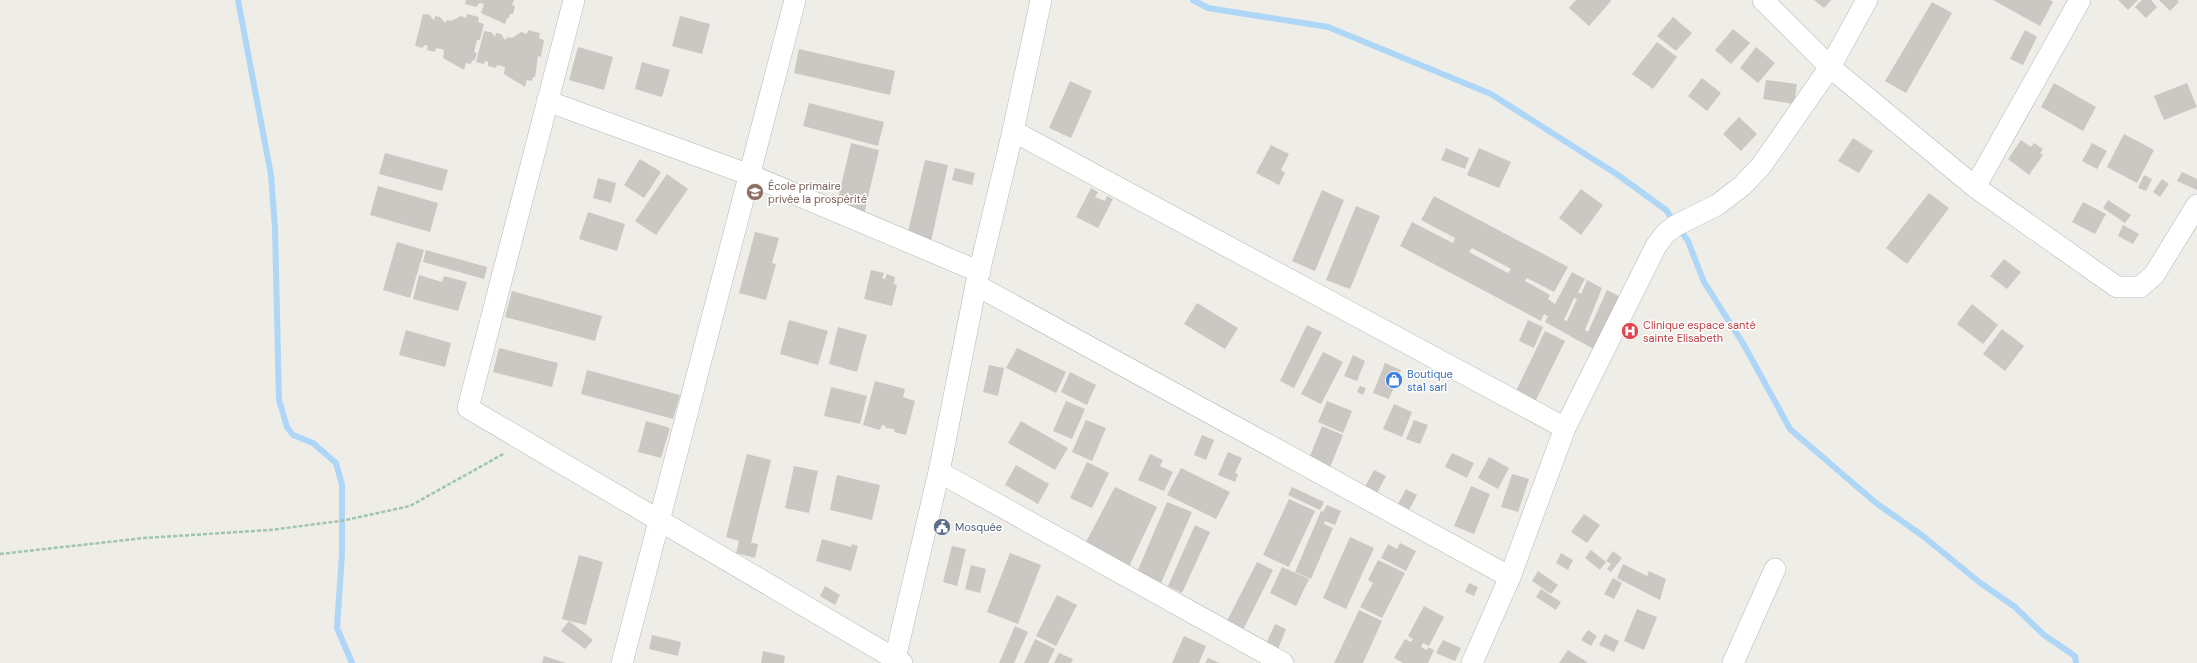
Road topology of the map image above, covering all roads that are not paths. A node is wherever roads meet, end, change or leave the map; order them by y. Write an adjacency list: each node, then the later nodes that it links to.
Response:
1 (574, 0): 8 (street)
2 (795, 0): 10 (street)
3 (1041, 0): 9 (street)
4 (1763, 0): 7 (street)
5 (1867, 0): 7 (street)
6 (2080, 0): 11 (street)
7 (1830, 67): 11 (street); 14 (street)
8 (547, 101): 10 (street); 16 (street)
9 (1013, 131): 13 (street); 14 (street)
10 (750, 175): 13 (street); 16 (street)
11 (1974, 187): 12 (street)
12 (2197, 205)
13 (978, 278): 15 (street); 18 (street)
14 (1565, 428): 18 (street)
15 (939, 472): 19 (street); 21 (street)
16 (660, 521): 19 (street); 20 (street)
17 (1775, 570): 23 (street)
18 (1510, 578): 22 (street)
19 (897, 662)
20 (622, 663)
21 (1283, 663)
22 (1472, 663)
23 (1733, 663)

